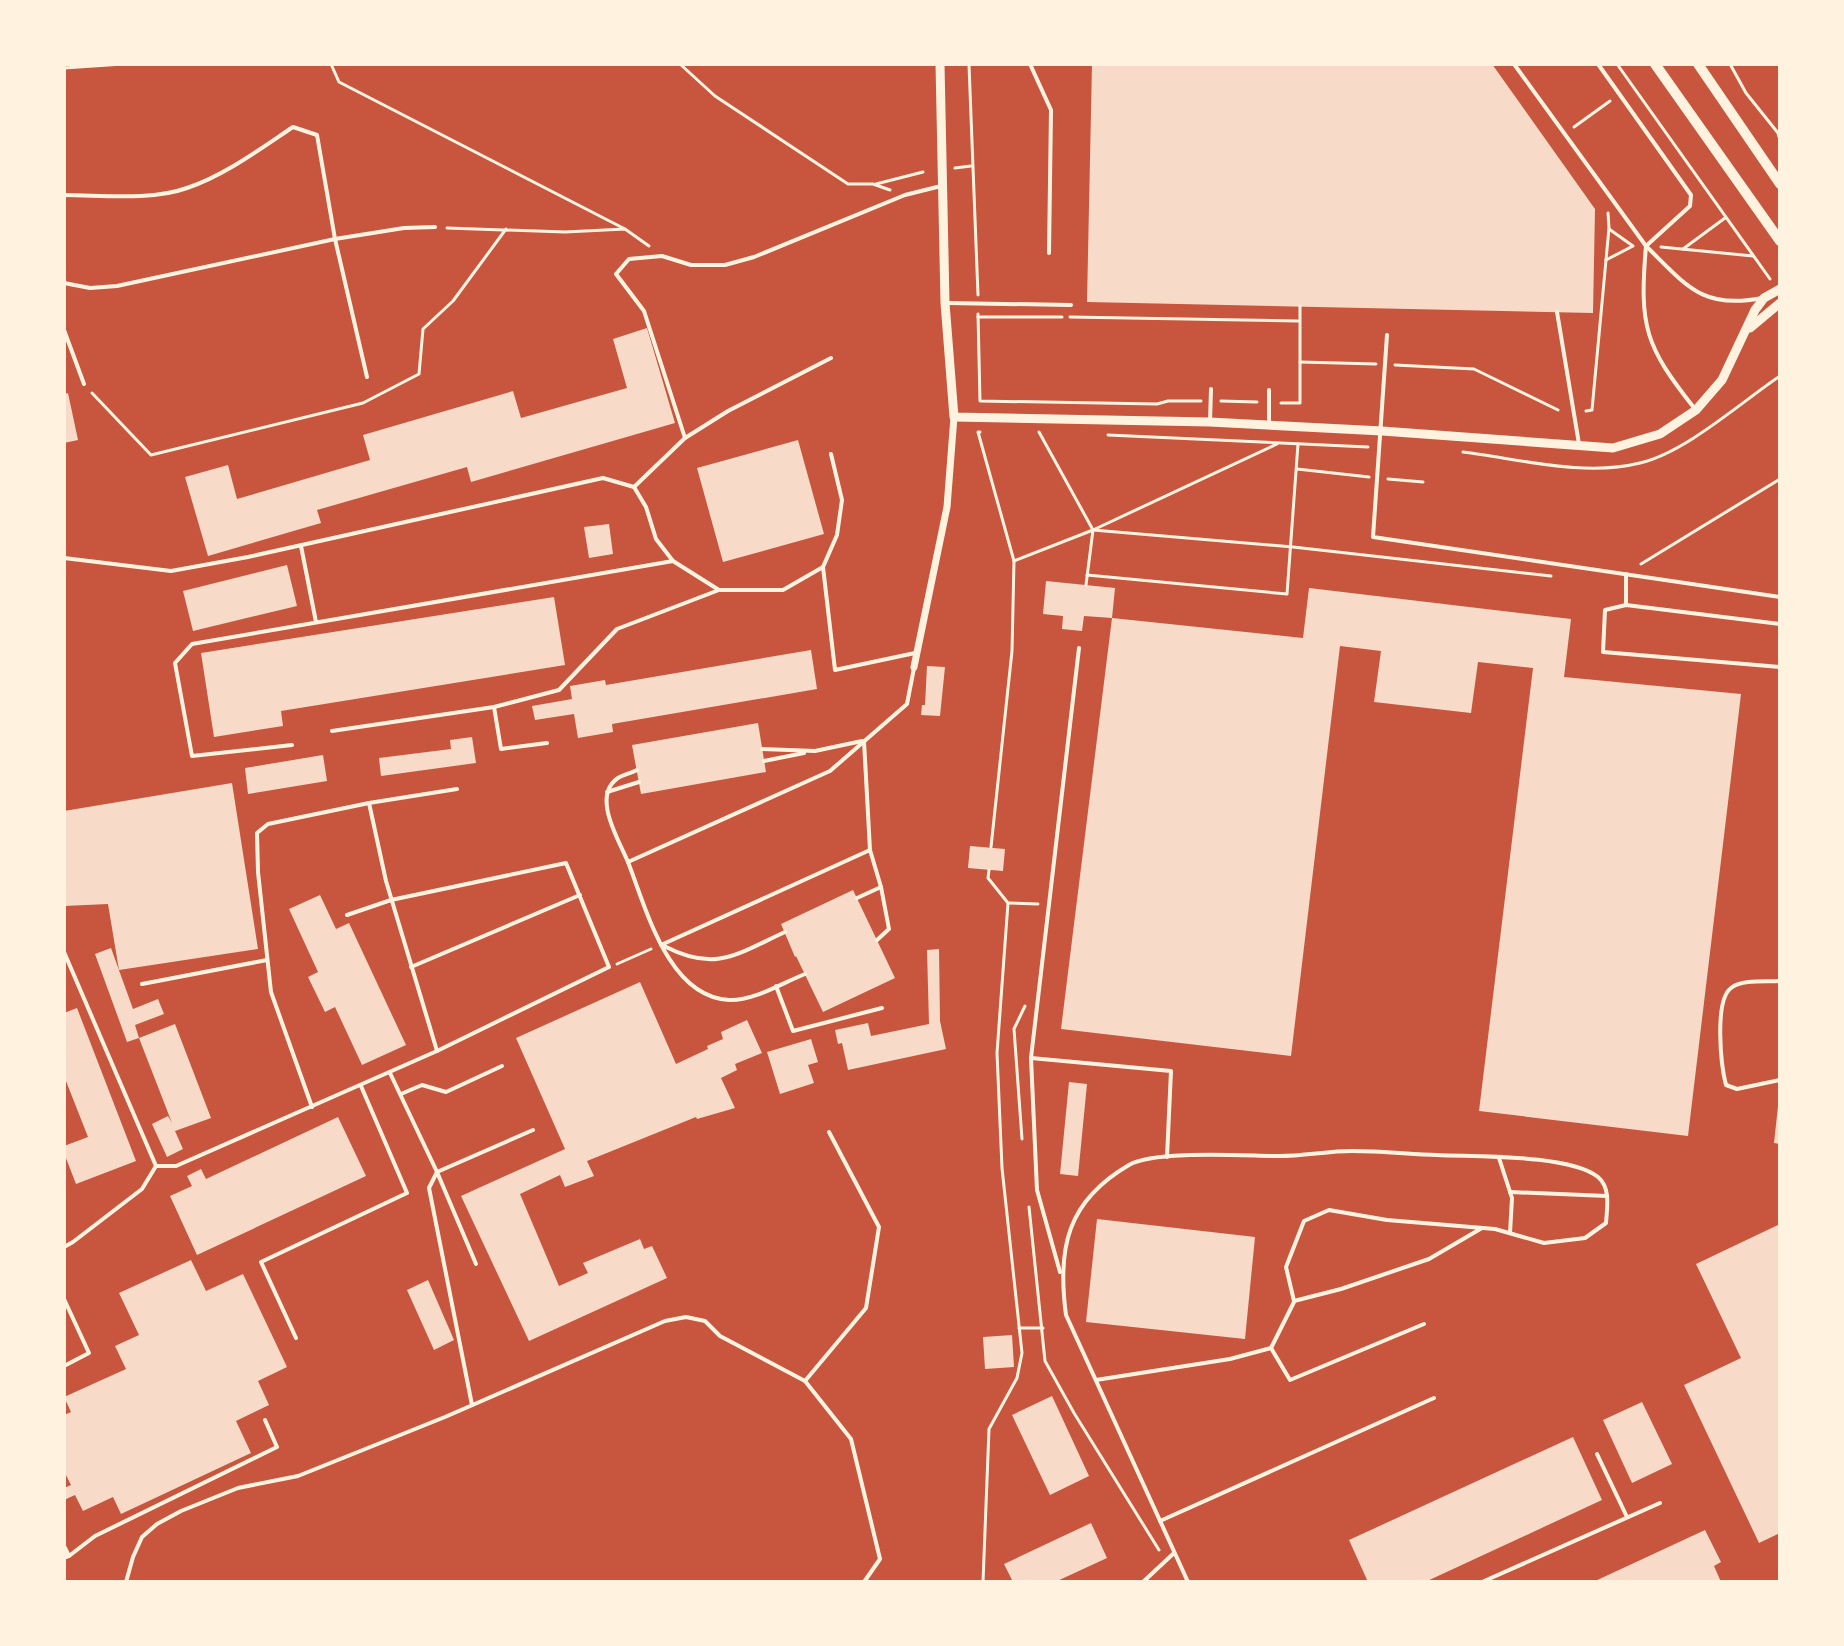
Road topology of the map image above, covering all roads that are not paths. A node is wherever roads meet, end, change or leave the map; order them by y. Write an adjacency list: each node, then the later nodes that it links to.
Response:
1 (940, 64): 8 (street)
2 (1030, 64): 14 (lane)
3 (1514, 64): 13 (lane)
4 (1598, 64): 13 (lane)
5 (1655, 64): 12 (main road)
6 (1698, 64): 7 (main road)
7 (1780, 184)
8 (941, 186): 18 (street); 35 (lane)
9 (64, 195): 11 (lane)
10 (435, 227): 11 (lane)
11 (335, 239): 15 (lane); 26 (lane)
12 (1780, 241)
13 (1646, 246): 17 (lane); 30 (lane)
14 (1049, 253)
15 (64, 283)
16 (1780, 289): 17 (street)
17 (1764, 298): 23 (street)
18 (945, 303): 20 (lane); 31 (street)
19 (1780, 303): 23 (street)
20 (1071, 305)
21 (1557, 312): 36 (lane)
22 (64, 330): 27 (lane)
23 (1744, 333): 30 (street)
24 (1387, 335): 34 (lane)
25 (831, 358): 35 (lane)
26 (367, 377)
27 (84, 384)
28 (1211, 389): 32 (lane)
29 (1269, 390): 33 (lane)
30 (1696, 410): 36 (street)
31 (954, 417): 32 (street); 50 (street)
32 (1210, 422): 33 (street)
33 (1269, 425): 34 (street)
34 (1382, 431): 36 (street); 43 (lane)
35 (685, 438): 38 (lane)
36 (1579, 445)
37 (831, 454): 42 (lane)
38 (634, 487): 39 (lane); 41 (lane)
39 (301, 545): 40 (lane); 47 (lane)
40 (64, 558)
41 (673, 561): 44 (lane); 47 (lane)
42 (823, 567): 44 (lane); 50 (lane)
43 (1626, 574): 45 (lane); 46 (lane)
44 (719, 590): 53 (lane)
45 (1780, 597)
46 (1626, 605): 48 (lane); 52 (lane)
47 (316, 622): 57 (lane)
48 (1780, 624)
49 (1079, 648): 85 (lane)
50 (917, 652): 51 (street)
51 (914, 667): 55 (lane)
52 (1780, 667)
53 (494, 707): 54 (lane); 56 (lane)
54 (332, 731)
55 (864, 741): 59 (lane); 66 (lane); 67 (lane)
56 (547, 743)
57 (292, 745)
58 (762, 749): 59 (lane)
59 (815, 751): 60 (lane)
60 (764, 761)
61 (637, 770): 64 (lane)
62 (639, 782): 64 (lane)
63 (457, 789): 65 (lane)
64 (606, 792): 67 (lane)
65 (369, 803): 71 (lane); 77 (lane)
66 (870, 850): 68 (lane); 75 (lane)
67 (628, 862): 75 (lane)
68 (881, 887): 70 (lane); 74 (lane)
69 (580, 895): 71 (lane); 78 (lane); 84 (lane)
70 (857, 898)
71 (391, 900): 72 (lane); 78 (lane)
72 (347, 915)
73 (785, 932): 75 (lane)
74 (877, 940)
75 (661, 945): 82 (lane)
76 (65, 955): 96 (lane)
77 (267, 960): 81 (lane); 91 (lane)
78 (411, 967): 84 (lane)
79 (805, 974): 82 (lane)
80 (1780, 981): 88 (lane)
81 (142, 984)
82 (776, 986): 83 (lane)
83 (882, 1008)
84 (437, 1051): 87 (lane)
85 (1031, 1058): 94 (lane); 104 (lane)
86 (502, 1066): 90 (lane)
87 (390, 1073): 89 (lane); 90 (lane)
88 (1780, 1080)
89 (361, 1086): 91 (lane); 108 (lane)
90 (401, 1094): 97 (lane)
91 (312, 1107): 96 (lane)
92 (533, 1130): 97 (lane)
93 (829, 1132): 112 (lane)
94 (1167, 1157): 95 (lane); 104 (lane)
95 (1499, 1158): 98 (lane); 99 (lane)
96 (156, 1166): 102 (lane)
97 (437, 1172): 103 (lane); 114 (lane)
98 (1510, 1192): 99 (lane); 101 (lane)
99 (1608, 1196): 101 (lane)
100 (1482, 1228): 101 (lane); 106 (lane); 106 (lane)
101 (1510, 1233)
102 (64, 1247)
103 (476, 1264)
104 (1061, 1276): 111 (lane)
105 (64, 1299): 110 (lane)
106 (1294, 1301): 109 (lane)
107 (1424, 1324): 109 (lane)
108 (296, 1338)
109 (1271, 1348): 111 (lane)
110 (64, 1366)
111 (1096, 1380): 119 (lane)
112 (805, 1381): 114 (lane); 124 (lane)
113 (1434, 1398): 119 (lane)
114 (472, 1405): 123 (lane)
115 (265, 1420): 122 (lane)
116 (1597, 1454): 118 (lane)
117 (1660, 1503): 118 (lane)
118 (1628, 1517): 127 (lane)
119 (1160, 1521): 121 (lane)
120 (64, 1546): 122 (lane)
121 (1174, 1553): 125 (lane); 126 (lane)
122 (66, 1557)
123 (126, 1582)
124 (864, 1582)
125 (1143, 1582)
126 (1188, 1582)
127 (1482, 1582)

